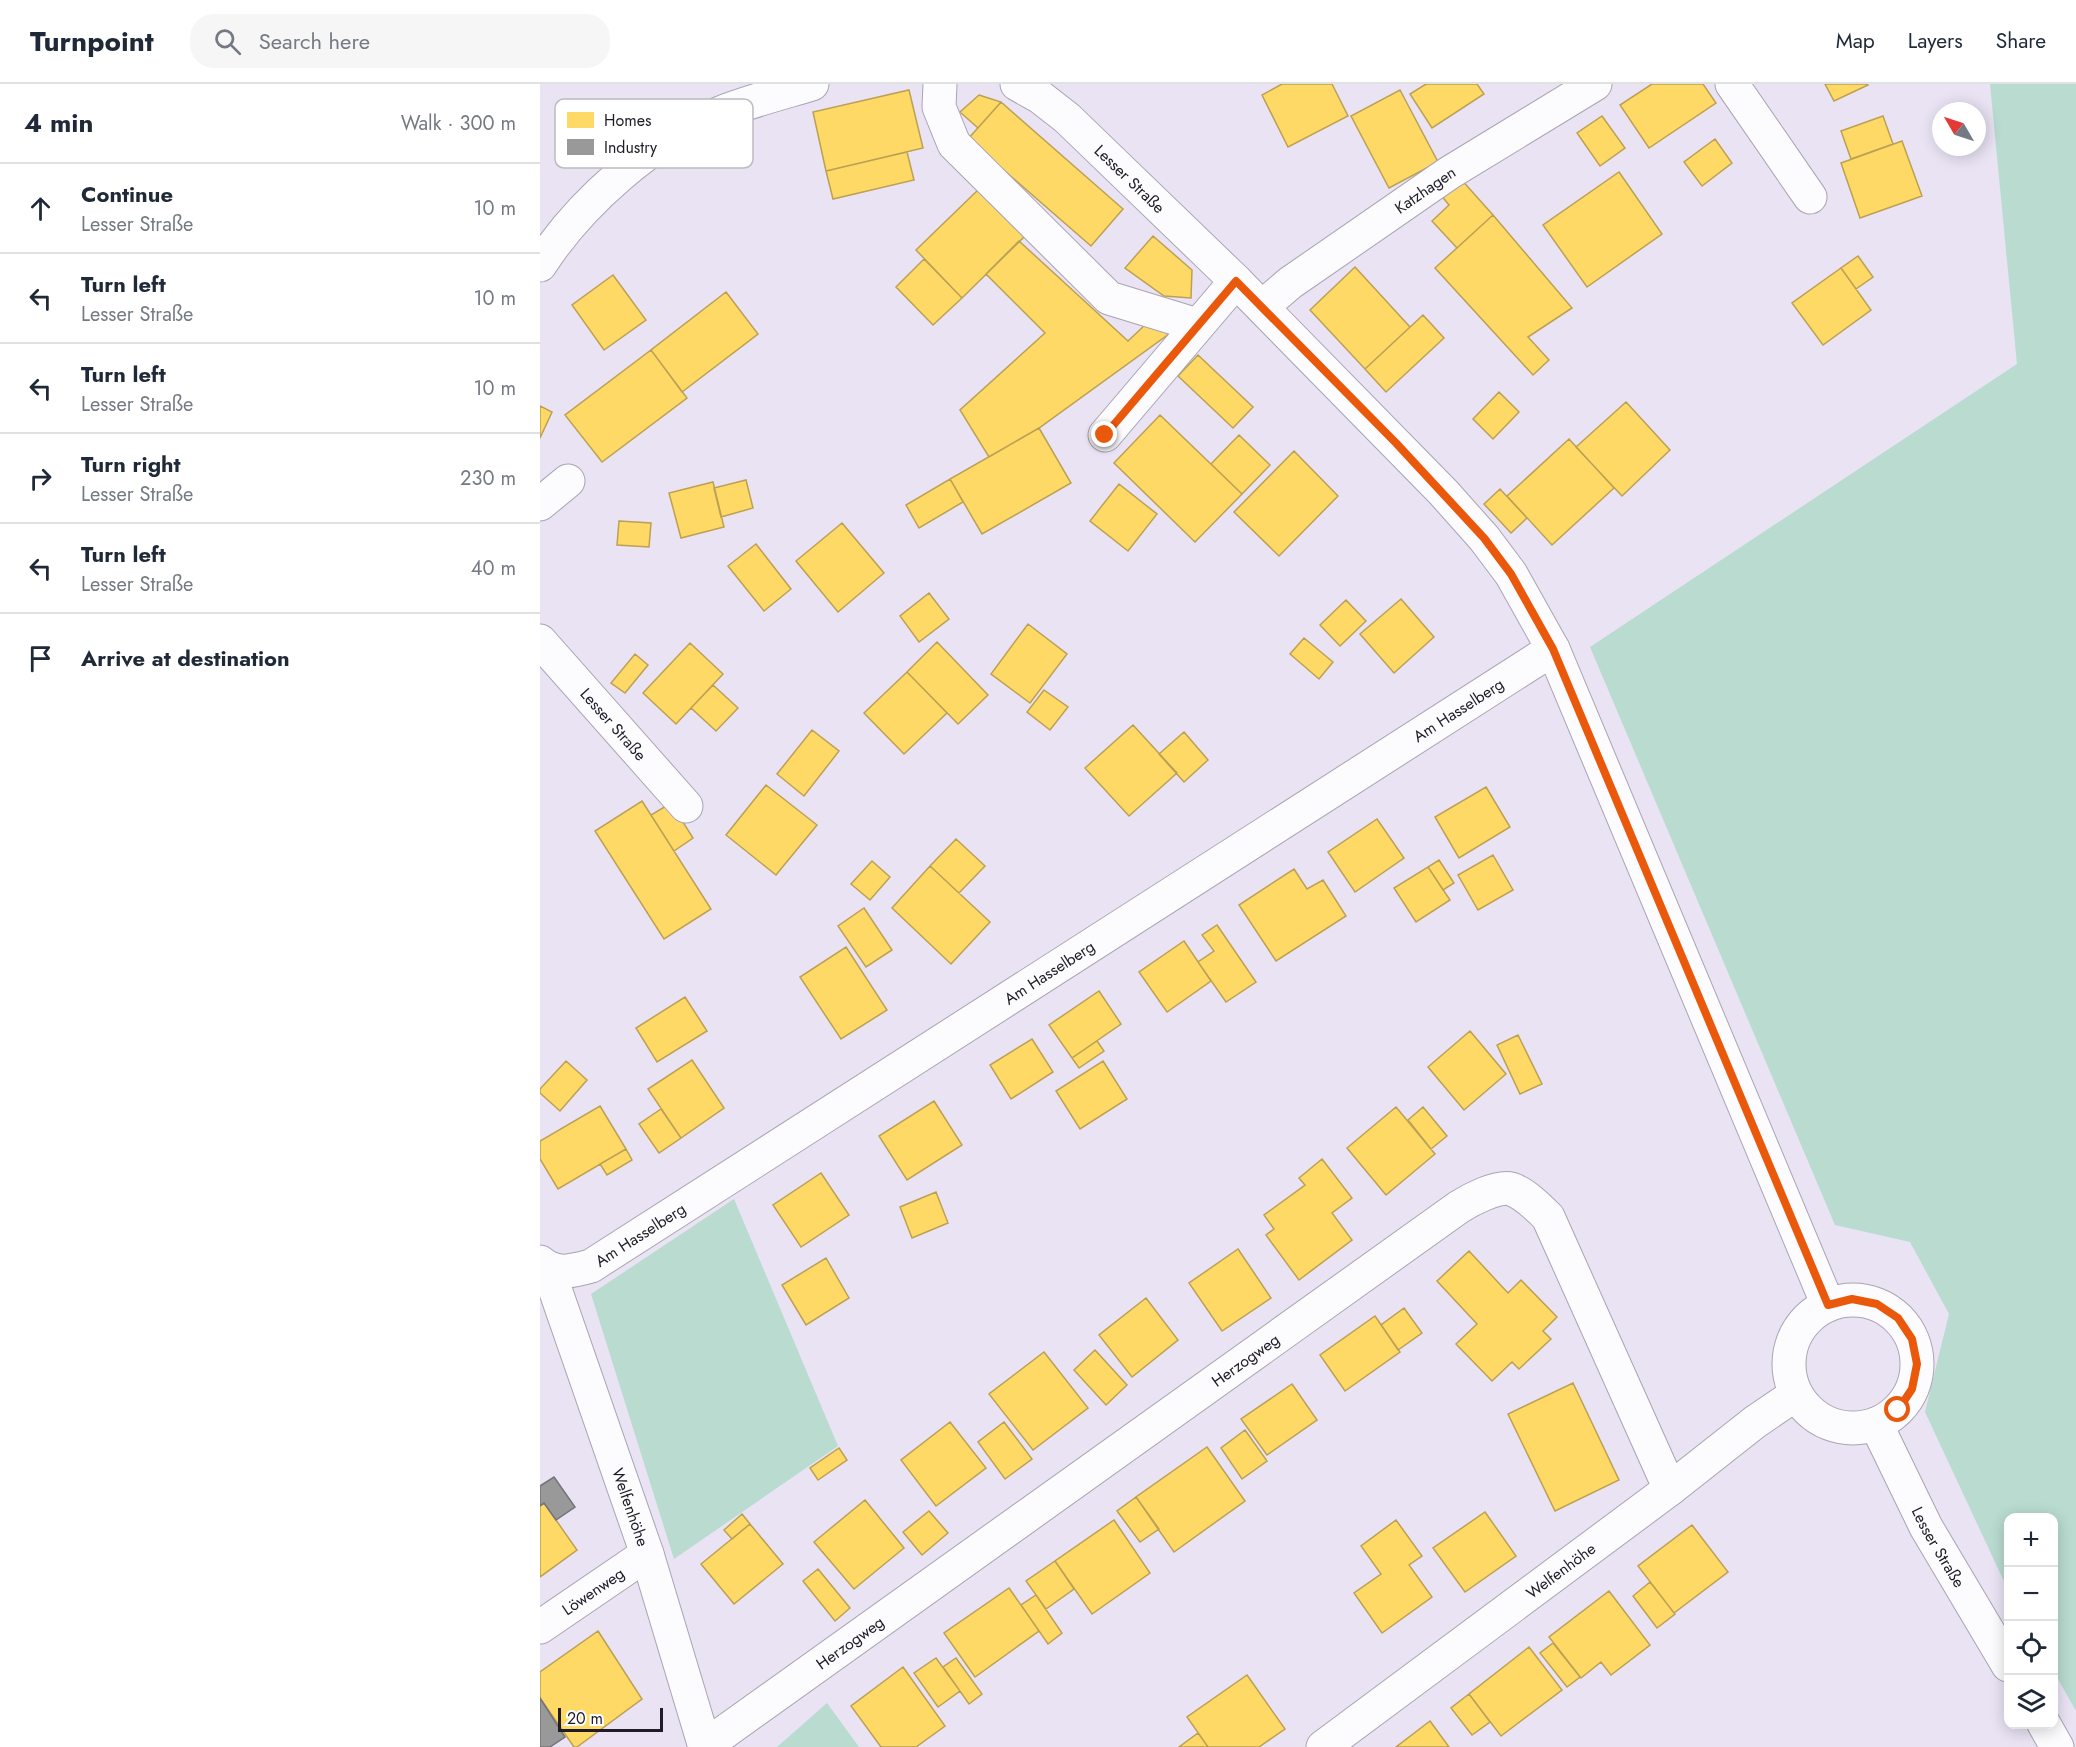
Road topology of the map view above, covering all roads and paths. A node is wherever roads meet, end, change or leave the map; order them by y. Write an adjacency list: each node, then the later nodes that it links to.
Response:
1 (812, 84): 6 (street)
2 (940, 84): 12 (street)
3 (1017, 84): 10 (street, Lesser Straße)
4 (1595, 84): 11 (street, Katzhagen)
5 (1732, 84): 8 (street)
6 (757, 92)
7 (631, 168): 9 (street)
8 (1810, 197)
9 (540, 265)
10 (1236, 281): 11 (street, Lesser Straße); 12 (street)
11 (1262, 307): 17 (street, Lesser Straße)
12 (1197, 325): 13 (street)
13 (1105, 435)
14 (568, 481): 15 (street)
15 (540, 504)
16 (540, 641): 18 (street, Lesser Straße)
17 (1553, 649): 19 (street, Am Hasselberg); 20 (street, Lesser Straße)
18 (686, 806)
19 (544, 1265): 24 (street, Welfenhöhe)
20 (1828, 1305): 21 (street); 22 (street)
21 (1796, 1394): 22 (street); 23 (street, Welfenhöhe)
22 (1876, 1424): 26 (street, Lesser Straße)
23 (1670, 1489): 28 (street, Herzogweg); 29 (street, Welfenhöhe)
24 (647, 1554): 25 (street, Löwenweg); 28 (street, Welfenhöhe)
25 (540, 1627)
26 (2004, 1658)
27 (2046, 1729): 30 (street)
28 (705, 1747)
29 (1323, 1747)
30 (2057, 1747)

